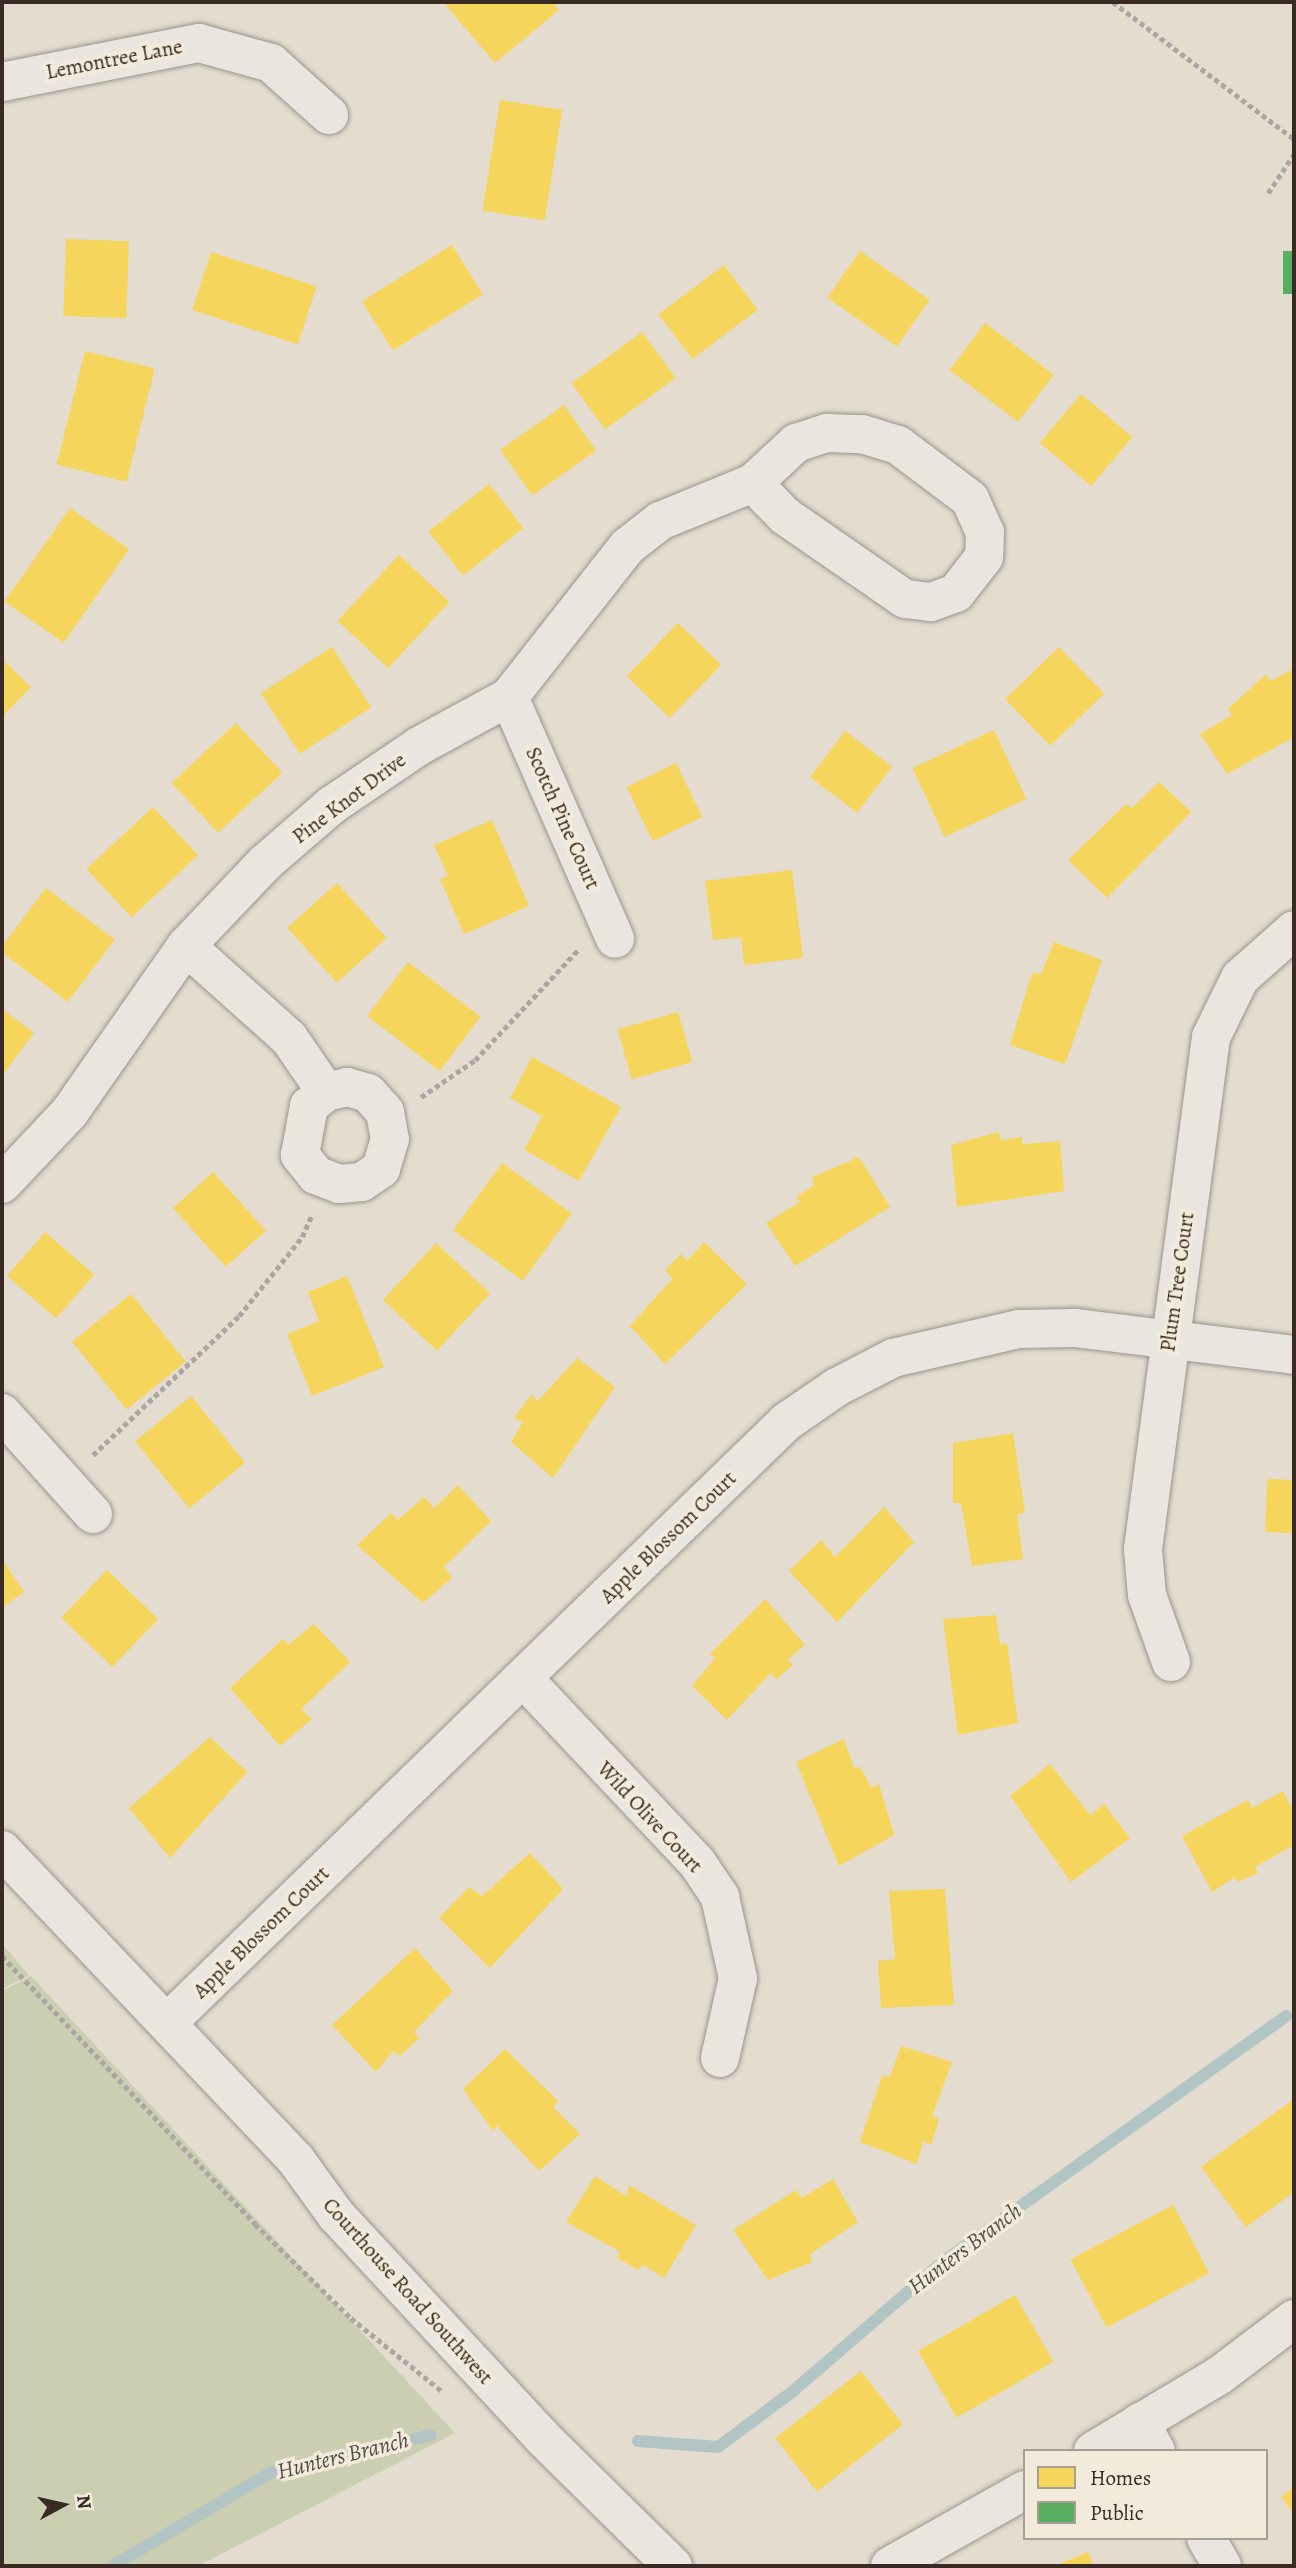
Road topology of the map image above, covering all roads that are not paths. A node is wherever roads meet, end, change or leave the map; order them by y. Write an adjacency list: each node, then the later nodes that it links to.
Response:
1 (2, 82): 2 (street, Lemontree Lane)
2 (329, 115)
3 (754, 483): 3 (street); 4 (street, Pine Knot Drive)
4 (509, 697): 5 (street, Scotch Pine Court); 7 (street, Pine Knot Drive)
5 (611, 929)
6 (1294, 930): 10 (street, Plum Tree Court)
7 (186, 947): 8 (street); 9 (street, Pine Knot Drive)
8 (326, 1093): 8 (street)
9 (2, 1184)
10 (1169, 1340): 11 (street, Apple Blossom Court); 14 (street, Plum Tree Court); 15 (street, Apple Blossom Court)
11 (1294, 1355)
12 (2, 1413): 13 (street)
13 (93, 1514)
14 (1171, 1662)
15 (523, 1678): 17 (street, Apple Blossom Court); 18 (street, Wild Olive Court)
16 (2, 1850): 17 (street, Courthouse Road Southwest)
17 (168, 2022): 24 (street, Courthouse Road Southwest)
18 (719, 2058)
19 (1294, 2319): 20 (street)
20 (1148, 2437): 21 (street)
21 (1101, 2449)
22 (1023, 2491): 25 (street)
23 (1207, 2540): 26 (street)
24 (673, 2566)
25 (890, 2566)
26 (1222, 2566)

